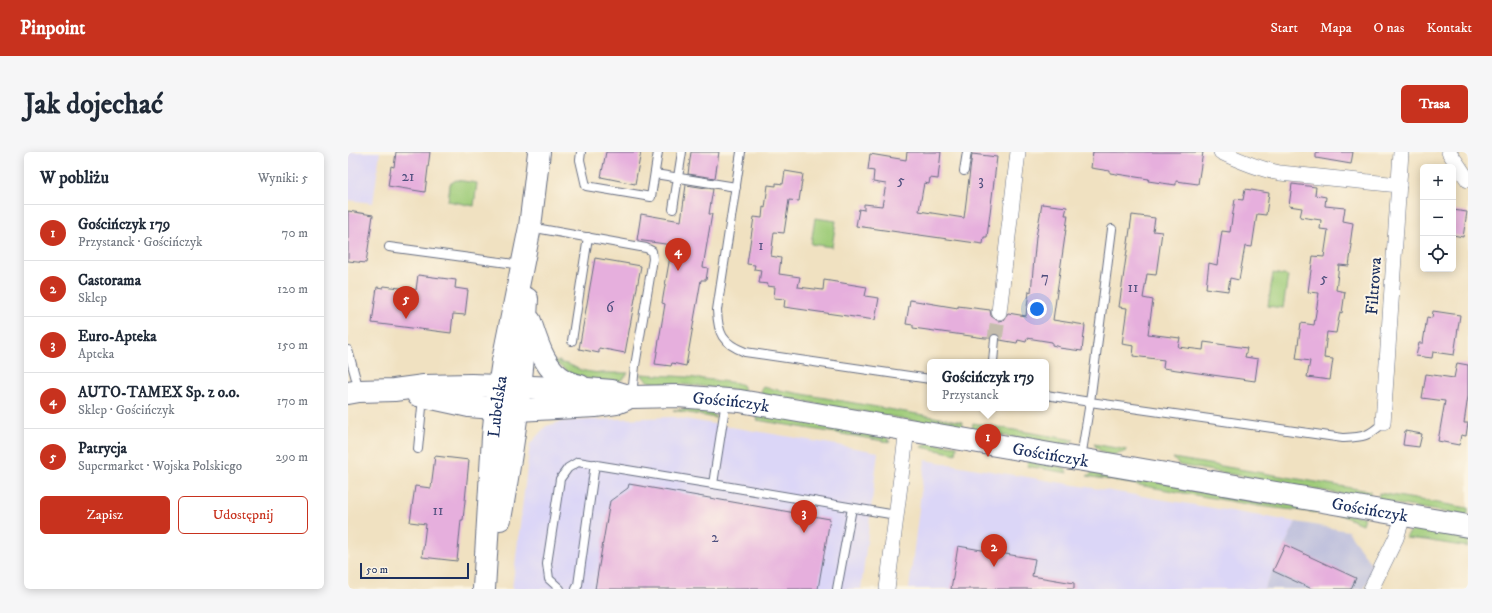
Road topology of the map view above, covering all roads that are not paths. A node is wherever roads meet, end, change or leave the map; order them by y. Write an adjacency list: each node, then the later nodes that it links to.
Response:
1 (539, 152): 18 (street, Lubelska)
2 (581, 152): 12 (lane)
3 (658, 152): 12 (lane)
4 (682, 152): 13 (lane)
5 (741, 152): 16 (lane)
6 (967, 152): 11 (lane)
7 (1018, 152): 24 (street)
8 (1222, 152): 15 (street)
9 (1401, 152): 15 (street, Filtrowa)
10 (1449, 152): 14 (street)
11 (964, 171)
12 (655, 174): 13 (lane)
13 (678, 178): 16 (lane); 17 (lane)
14 (1468, 180)
15 (1399, 185): 39 (street, Filtrowa)
16 (736, 187): 29 (lane)
17 (673, 209)
18 (530, 227): 20 (lane); 22 (street, Lubelska); 23 (street, Lubelska)
19 (1112, 229): 37 (lane)
20 (588, 237): 26 (lane); 35 (lane)
21 (390, 247): 22 (lane)
22 (522, 265): 30 (street, Lubelska)
23 (526, 309): 30 (street, Lubelska); 31 (street, Gościńczyk)
24 (999, 312)
25 (996, 339): 28 (lane)
26 (572, 341)
27 (348, 350): 33 (lane)
28 (993, 359)
29 (927, 379)
30 (510, 387): 31 (street, Gościńczyk); 32 (street, Gościńczyk); 38 (street, Lubelska)
31 (587, 389): 35 (street, Gościńczyk)
32 (423, 391): 33 (street); 38 (street, Gościńczyk); 41 (lane)
33 (354, 392)
34 (1049, 395): 37 (lane)
35 (632, 396): 36 (street, Gościńczyk); 38 (street, Gościńczyk)
36 (727, 400): 40 (street, Gościńczyk); 44 (lane)
37 (1090, 402): 39 (lane); 42 (lane)
38 (507, 409): 49 (street, Lubelska); 50 (street, Lubelska)
39 (1383, 423)
40 (907, 429): 42 (street, Gościńczyk); 47 (street)
41 (418, 449)
42 (1081, 459): 46 (street, Gościńczyk)
43 (595, 464): 44 (lane); 51 (lane); 52 (lane)
44 (713, 484): 45 (lane)
45 (852, 508): 47 (lane); 53 (lane)
46 (1404, 514): 48 (street, Gościńczyk); 55 (street)
47 (896, 515): 54 (street)
48 (1468, 526)
49 (484, 589)
50 (487, 589)
51 (560, 589)
52 (576, 589)
53 (837, 589)
54 (887, 589)
55 (1371, 589)

